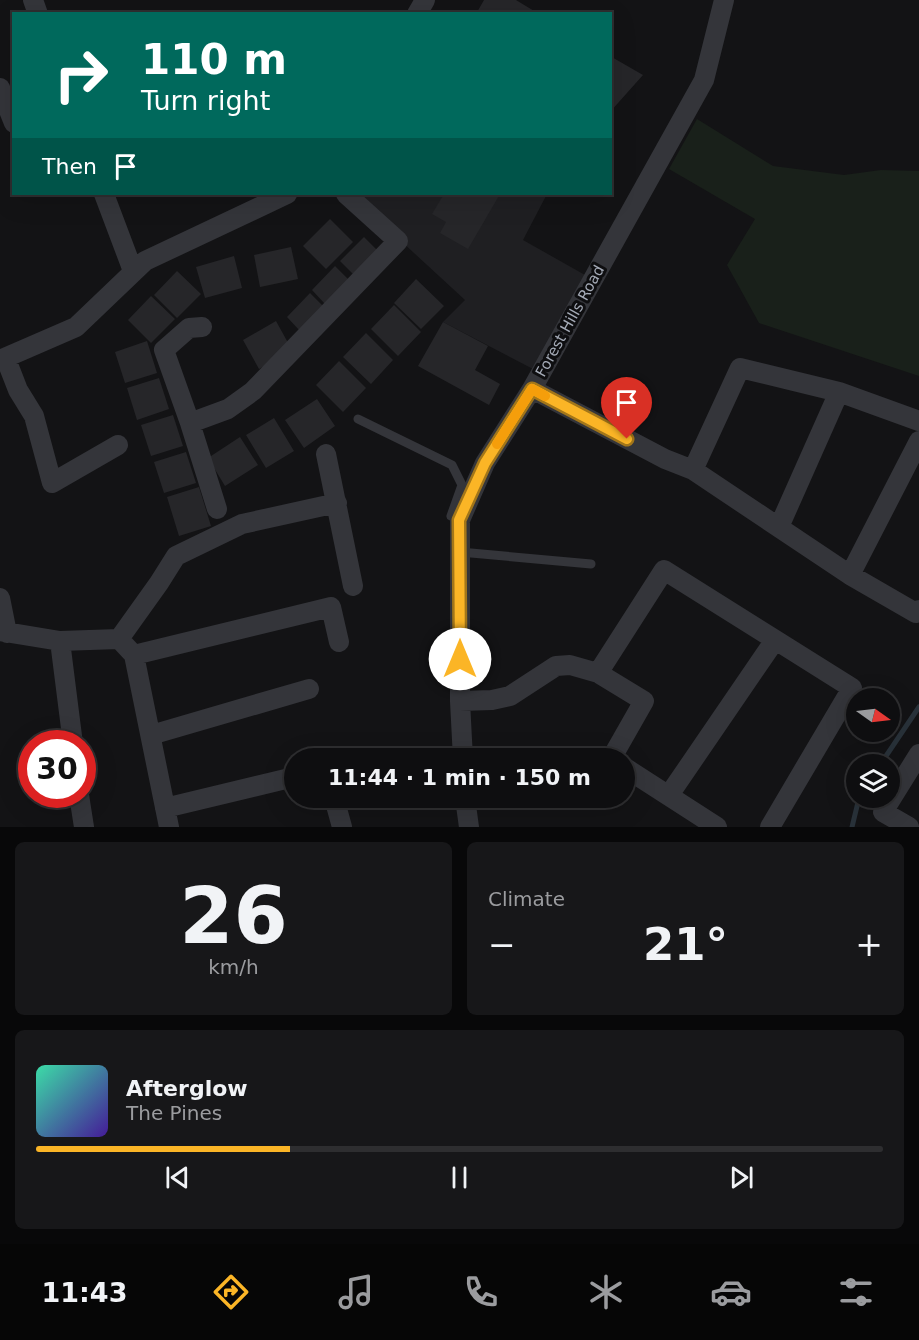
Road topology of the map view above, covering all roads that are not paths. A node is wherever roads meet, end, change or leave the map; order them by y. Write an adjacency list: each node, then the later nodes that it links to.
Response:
1 (724, 0): 10 (street, Forest Hills Road)
2 (1, 95): 3 (street)
3 (12, 119)
4 (104, 195): 7 (street)
5 (285, 195): 7 (street)
6 (347, 195): 14 (street)
7 (133, 271): 9 (street)
8 (202, 327): 14 (street)
9 (3, 359): 16 (street)
10 (532, 389): 18 (street); 21 (street, Forest Hills Road)
11 (839, 392): 13 (street); 18 (street); 22 (street)
12 (358, 419): 21 (lane)
13 (919, 421)
14 (190, 423): 20 (street)
15 (919, 441): 25 (street)
16 (118, 445)
17 (326, 454): 19 (street)
18 (693, 470): 22 (street)
19 (337, 503): 26 (street); 30 (street)
20 (217, 509)
21 (459, 520): 23 (street, Forest Hills Road)
22 (779, 527): 25 (street)
23 (460, 552): 24 (lane); 37 (street, Forest Hills Road)
24 (591, 564)
25 (850, 575): 28 (street)
26 (353, 586)
27 (0, 598): 29 (street)
28 (919, 610)
29 (3, 632): 32 (street)
30 (119, 639): 32 (street); 34 (street)
31 (775, 640): 35 (street); 45 (street); 54 (street)
32 (60, 641): 38 (street)
33 (339, 642): 34 (street)
34 (134, 654): 39 (street)
35 (598, 673): 37 (street); 41 (street)
36 (309, 689): 39 (street)
37 (460, 701): 40 (street, Forest Hills Road)
38 (71, 730)
39 (151, 735): 49 (street)
40 (462, 748)
41 (618, 748)
42 (919, 754): 55 (street)
43 (635, 774): 45 (street)
44 (284, 780): 49 (street)
45 (669, 795): 53 (street)
46 (82, 808): 50 (street)
47 (337, 808): 51 (street)
48 (466, 808): 52 (street)
49 (167, 818)
50 (84, 827)
51 (342, 827)
52 (469, 827)
53 (717, 827)
54 (770, 827)
55 (909, 827)

